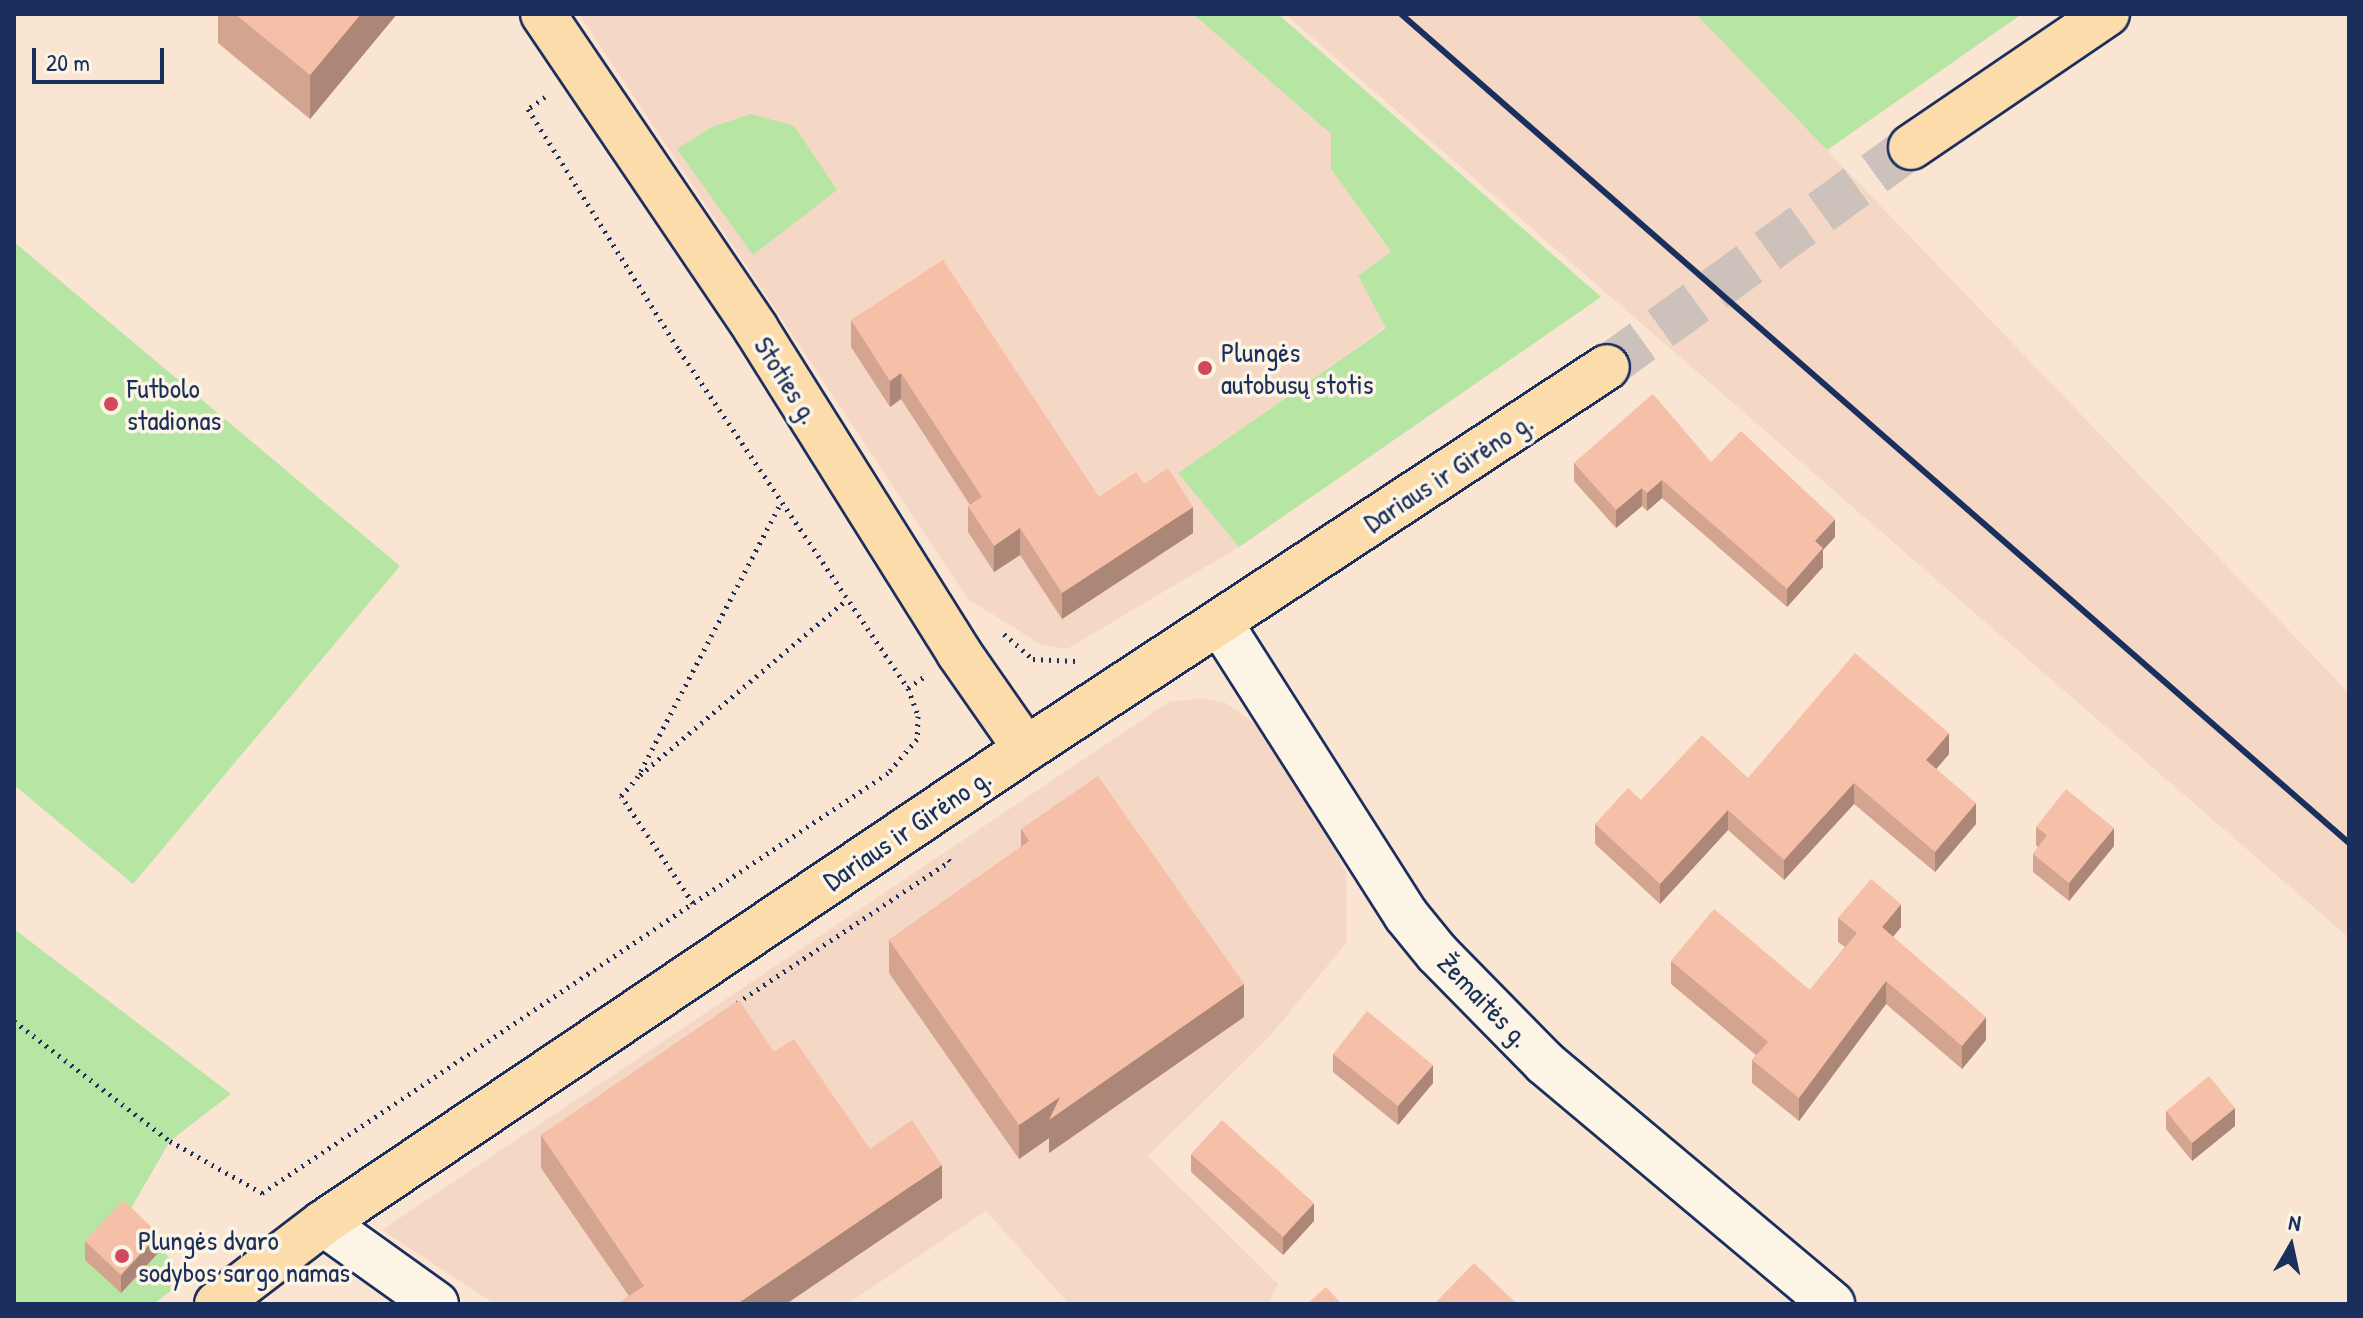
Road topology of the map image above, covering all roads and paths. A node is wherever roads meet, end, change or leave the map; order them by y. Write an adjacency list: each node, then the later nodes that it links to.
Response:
1 (543, 14): 3 (main road, Stoties g.)
2 (2107, 14): 4 (main road)
3 (581, 72): 6 (path); 9 (main road, Stoties g.)
4 (1911, 147)
5 (1607, 367): 8 (main road, Dariaus ir Girėno g.)
6 (781, 502): 7 (path); 13 (path)
7 (846, 600): 11 (path); 13 (path)
8 (1220, 623): 12 (main road, Dariaus ir Girėno g.); 19 (street, Žemaitės g.)
9 (959, 653): 10 (path); 11 (path); 12 (main road, Stoties g.)
10 (1084, 656)
11 (908, 688): 14 (path)
12 (1026, 749): 16 (main road, Dariaus ir Girėno g.)
13 (637, 778): 14 (path)
14 (693, 903): 15 (path)
15 (14, 1021)
16 (323, 1223): 17 (main road, Dariaus ir Girėno g.); 18 (street)
17 (217, 1304)
18 (436, 1304)
19 (1832, 1304)

